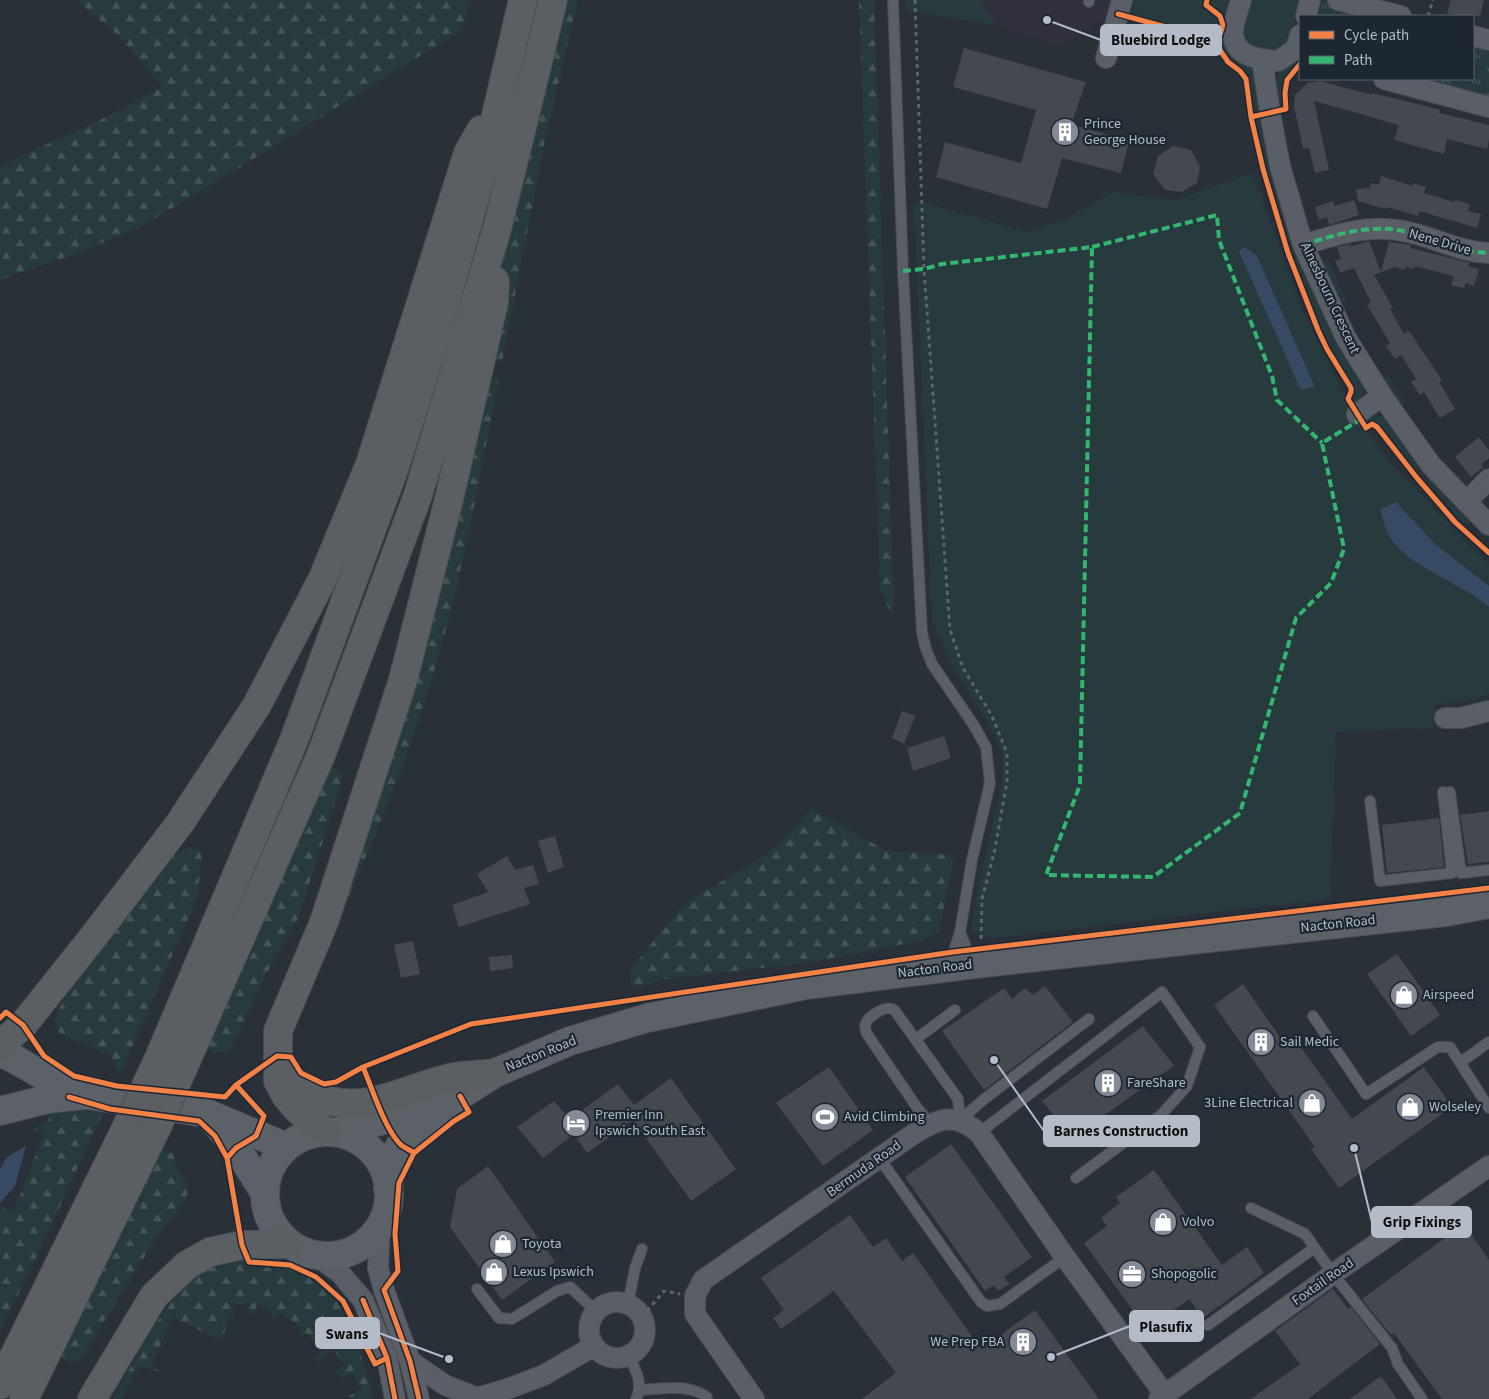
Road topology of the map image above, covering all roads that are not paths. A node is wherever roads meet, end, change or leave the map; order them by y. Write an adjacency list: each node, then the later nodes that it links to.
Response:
1 (523, 0): 17 (highway)
2 (553, 0): 19 (highway)
3 (893, 0): 34 (lane)
4 (1122, 0): 13 (street)
5 (1241, 0): 14 (street)
6 (1310, 0): 8 (street)
7 (1338, 0): 9 (street)
8 (1306, 15)
9 (1397, 15)
10 (1474, 36): 12 (street)
11 (1299, 38): 14 (street)
12 (1489, 40)
13 (1106, 58)
14 (1262, 59): 20 (street, Alnesbourn Crescent)
15 (1392, 80): 16 (street)
16 (1435, 85): 18 (street)
17 (500, 98): 41 (highway); 45 (highway)
18 (1489, 107)
19 (497, 229): 43 (highway); 45 (highway)
20 (1304, 245): 21 (street, Nene Drive); 22 (street, Alnesbourn Crescent)
21 (1489, 253)
22 (1382, 396): 23 (street); 25 (street, Alnesbourn Crescent)
23 (1357, 414)
24 (1489, 479): 25 (street)
25 (1466, 502): 26 (street, Alnesbourn Crescent)
26 (1489, 524)
27 (1489, 711): 28 (street)
28 (1445, 718)
29 (1370, 801): 30 (lane)
30 (1489, 870)
31 (1489, 904): 33 (main road, Nacton Road)
32 (1489, 911): 33 (main road, Nacton Road)
33 (1446, 912): 35 (main road, Nacton Road)
34 (960, 932): 35 (lane); 35 (lane)
35 (968, 960): 46 (main road, Nacton Road)
36 (954, 1010): 39 (lane)
37 (1314, 1016): 44 (lane)
38 (1089, 1019): 52 (lane)
39 (916, 1039): 52 (lane); 53 (lane)
40 (1489, 1042): 44 (lane)
41 (0, 1045)
42 (0, 1053): 47 (main road)
43 (277, 1056): 46 (highway); 54 (highway)
44 (1461, 1062): 49 (lane)
45 (171, 1063): 76 (highway, bridge); 81 (highway, bridge)
46 (495, 1073): 48 (main road, Nacton Road)
47 (87, 1095): 50 (main road); 51 (main road)
48 (445, 1105): 54 (main road, Nacton Road); 60 (main road, Nacton Road)
49 (1489, 1108)
50 (0, 1111)
51 (206, 1114): 56 (main road); 61 (main road)
52 (960, 1120): 53 (street, Bermuda Road); 55 (street)
53 (931, 1124): 57 (street, Bermuda Road)
54 (331, 1132): 56 (main road); 60 (main road)
55 (979, 1133): 59 (lane); 67 (street)
56 (286, 1147): 61 (main road)
57 (880, 1159): 67 (lane); 85 (street, Bermuda Road)
58 (1489, 1166): 68 (street, Foxtail Road)
59 (1076, 1178)
60 (388, 1189): 63 (main road)
61 (265, 1193): 65 (main road)
62 (1251, 1208): 64 (lane)
63 (380, 1224): 65 (main road); 75 (street)
64 (1314, 1248): 68 (lane); 72 (lane)
65 (302, 1249): 82 (highway); 83 (street)
66 (642, 1249): 70 (lane)
67 (1064, 1257): 79 (street)
68 (1334, 1274): 79 (street, Foxtail Road); 86 (lane)
69 (477, 1288): 71 (lane)
70 (635, 1310): 71 (street); 74 (street)
71 (596, 1311): 73 (street)
72 (1208, 1325)
73 (594, 1346): 74 (street); 80 (street)
74 (629, 1355): 77 (lane)
75 (410, 1361): 80 (street); 84 (street)
76 (0, 1385)
77 (638, 1395): 78 (lane)
78 (707, 1397)
79 (1162, 1397)
80 (474, 1398)
81 (24, 1399)
82 (92, 1399)
83 (395, 1399)
84 (419, 1399)
85 (754, 1399)
86 (1422, 1399)

